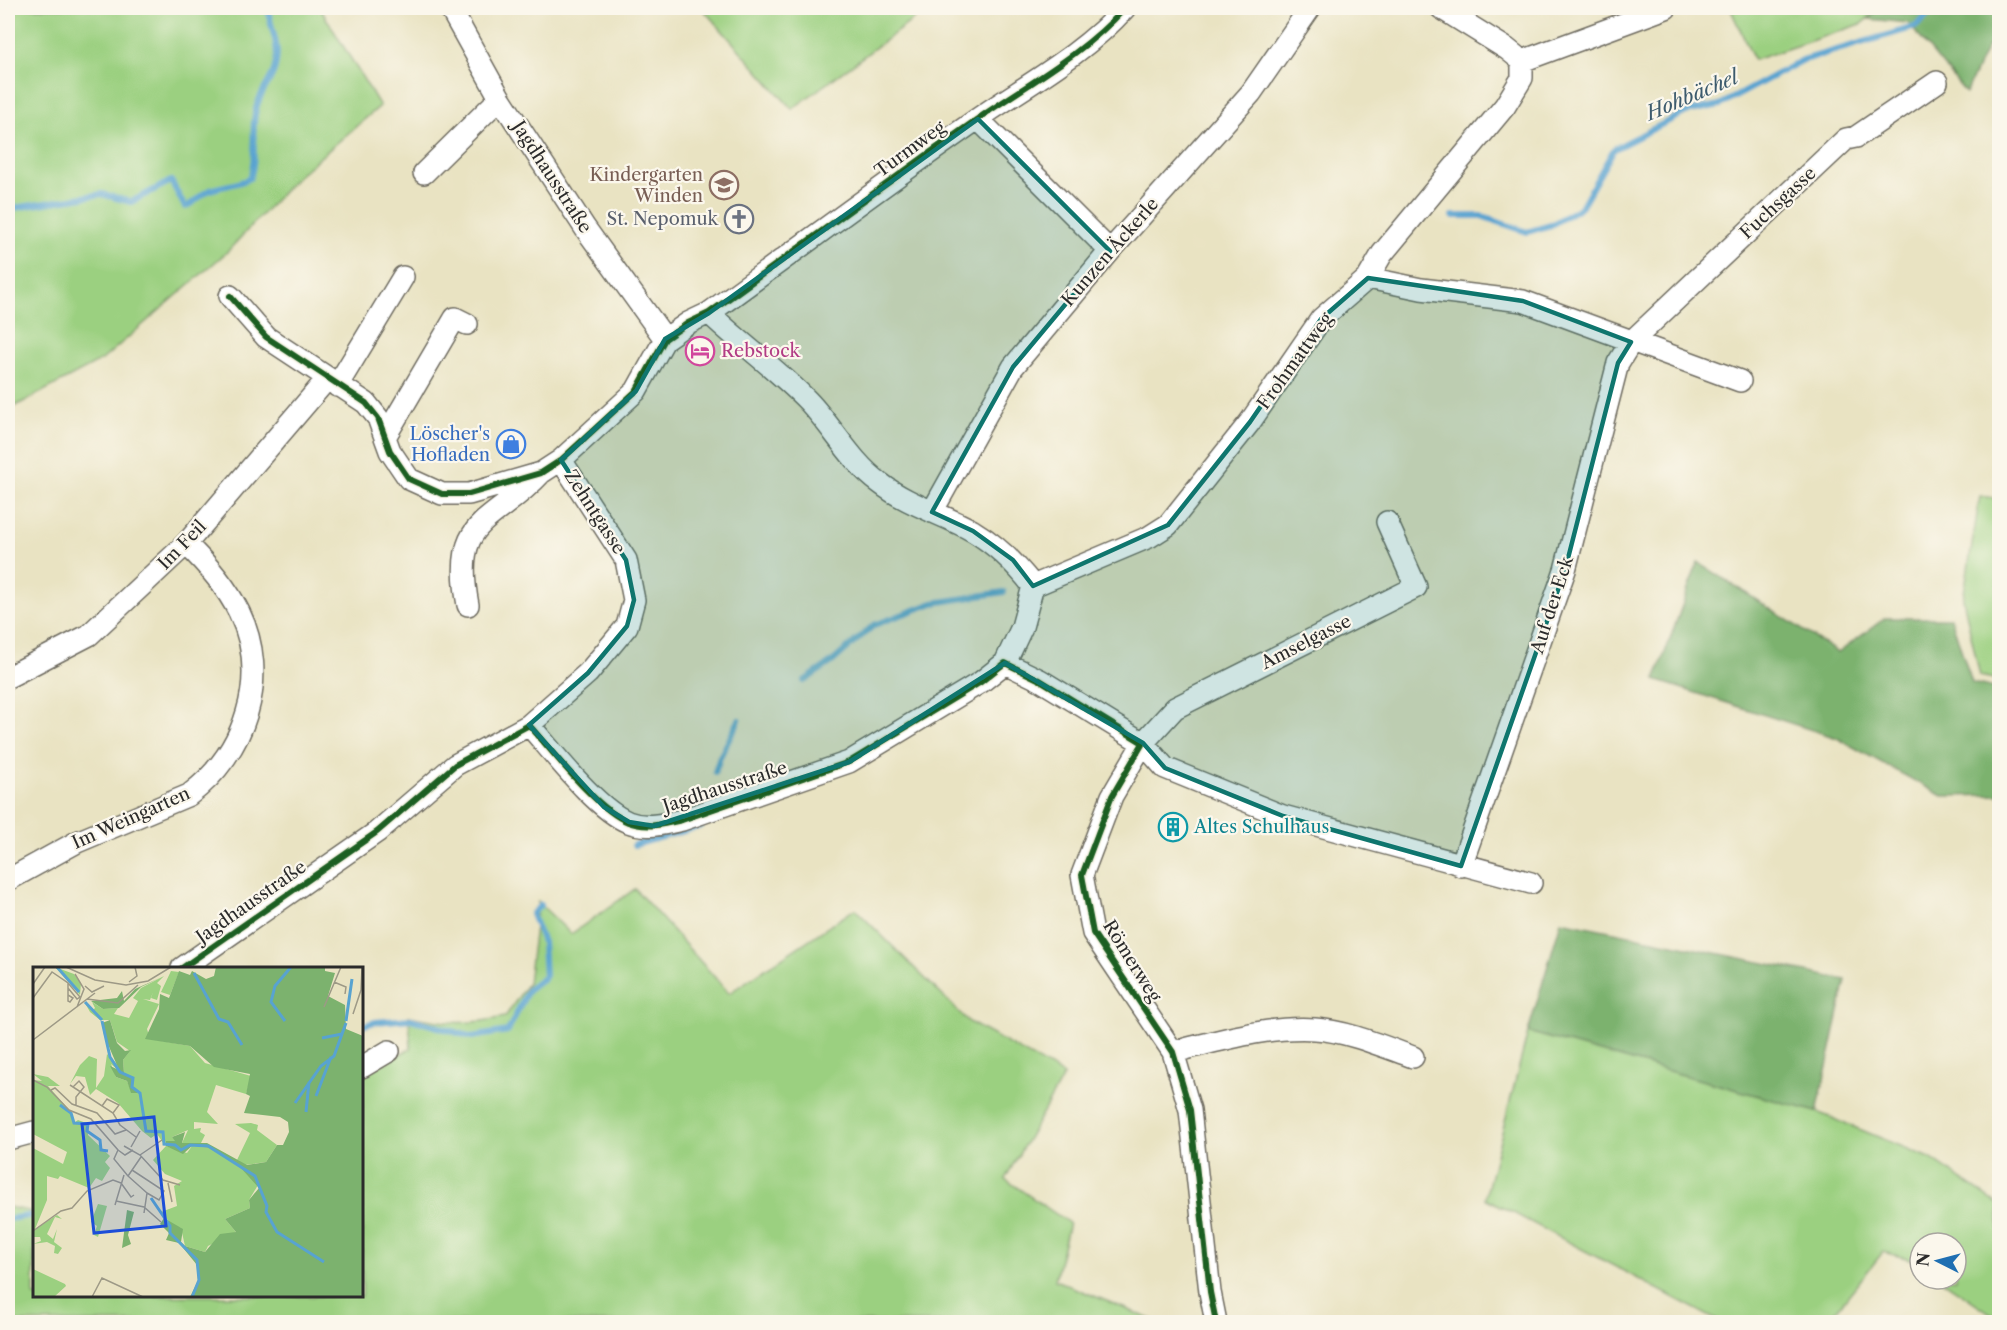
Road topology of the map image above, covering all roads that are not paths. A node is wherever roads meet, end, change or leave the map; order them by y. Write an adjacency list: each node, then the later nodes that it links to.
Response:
1 (450, 8): 8 (street, Jagdhausstraße)
2 (1125, 8): 9 (street, Turmweg)
3 (1310, 8): 11 (street, Kunzen Äckerle)
4 (1441, 8): 6 (street)
5 (1666, 8): 6 (street)
6 (1522, 61): 13 (street)
7 (1937, 82): 18 (street, Fuchsgasse)
8 (500, 98): 10 (street); 17 (street, Jagdhausstraße)
9 (978, 119): 11 (street); 15 (street, Turmweg)
10 (424, 173)
11 (1110, 251): 24 (street, Kunzen Äckerle)
12 (403, 277): 20 (street, Im Feil)
13 (1368, 278): 18 (street); 27 (street, Frohmattweg)
14 (230, 296): 20 (street)
15 (709, 313): 17 (street, Turmweg); 24 (street)
16 (467, 324): 21 (street)
17 (665, 339): 22 (street)
18 (1631, 342): 19 (street); 33 (street, Auf der Eck)
19 (1740, 381)
20 (332, 382): 21 (street); 26 (street, Im Feil)
21 (386, 437): 23 (street)
22 (561, 460): 23 (street); 31 (street, Zehntgasse)
23 (541, 473): 28 (street)
24 (932, 512): 27 (street)
25 (1387, 522): 32 (street, Amselgasse)
26 (186, 544): 30 (street, Im Feil); 34 (street, Im Weingarten)
27 (1033, 586): 29 (street, Jagdhausstraße)
28 (468, 605)
29 (1005, 663): 31 (street, Jagdhausstraße); 32 (street)
30 (8, 677)
31 (529, 725): 36 (street, Jagdhausstraße)
32 (1143, 743): 33 (street); 38 (street, Römerweg)
33 (1461, 866): 35 (street)
34 (8, 880)
35 (1531, 883)
36 (185, 967)
37 (389, 1051): 40 (street)
38 (1173, 1052): 39 (street); 43 (street, Römerweg)
39 (1413, 1057)
40 (363, 1067)
41 (33, 1132): 42 (street)
42 (8, 1138)
43 (1215, 1323)

